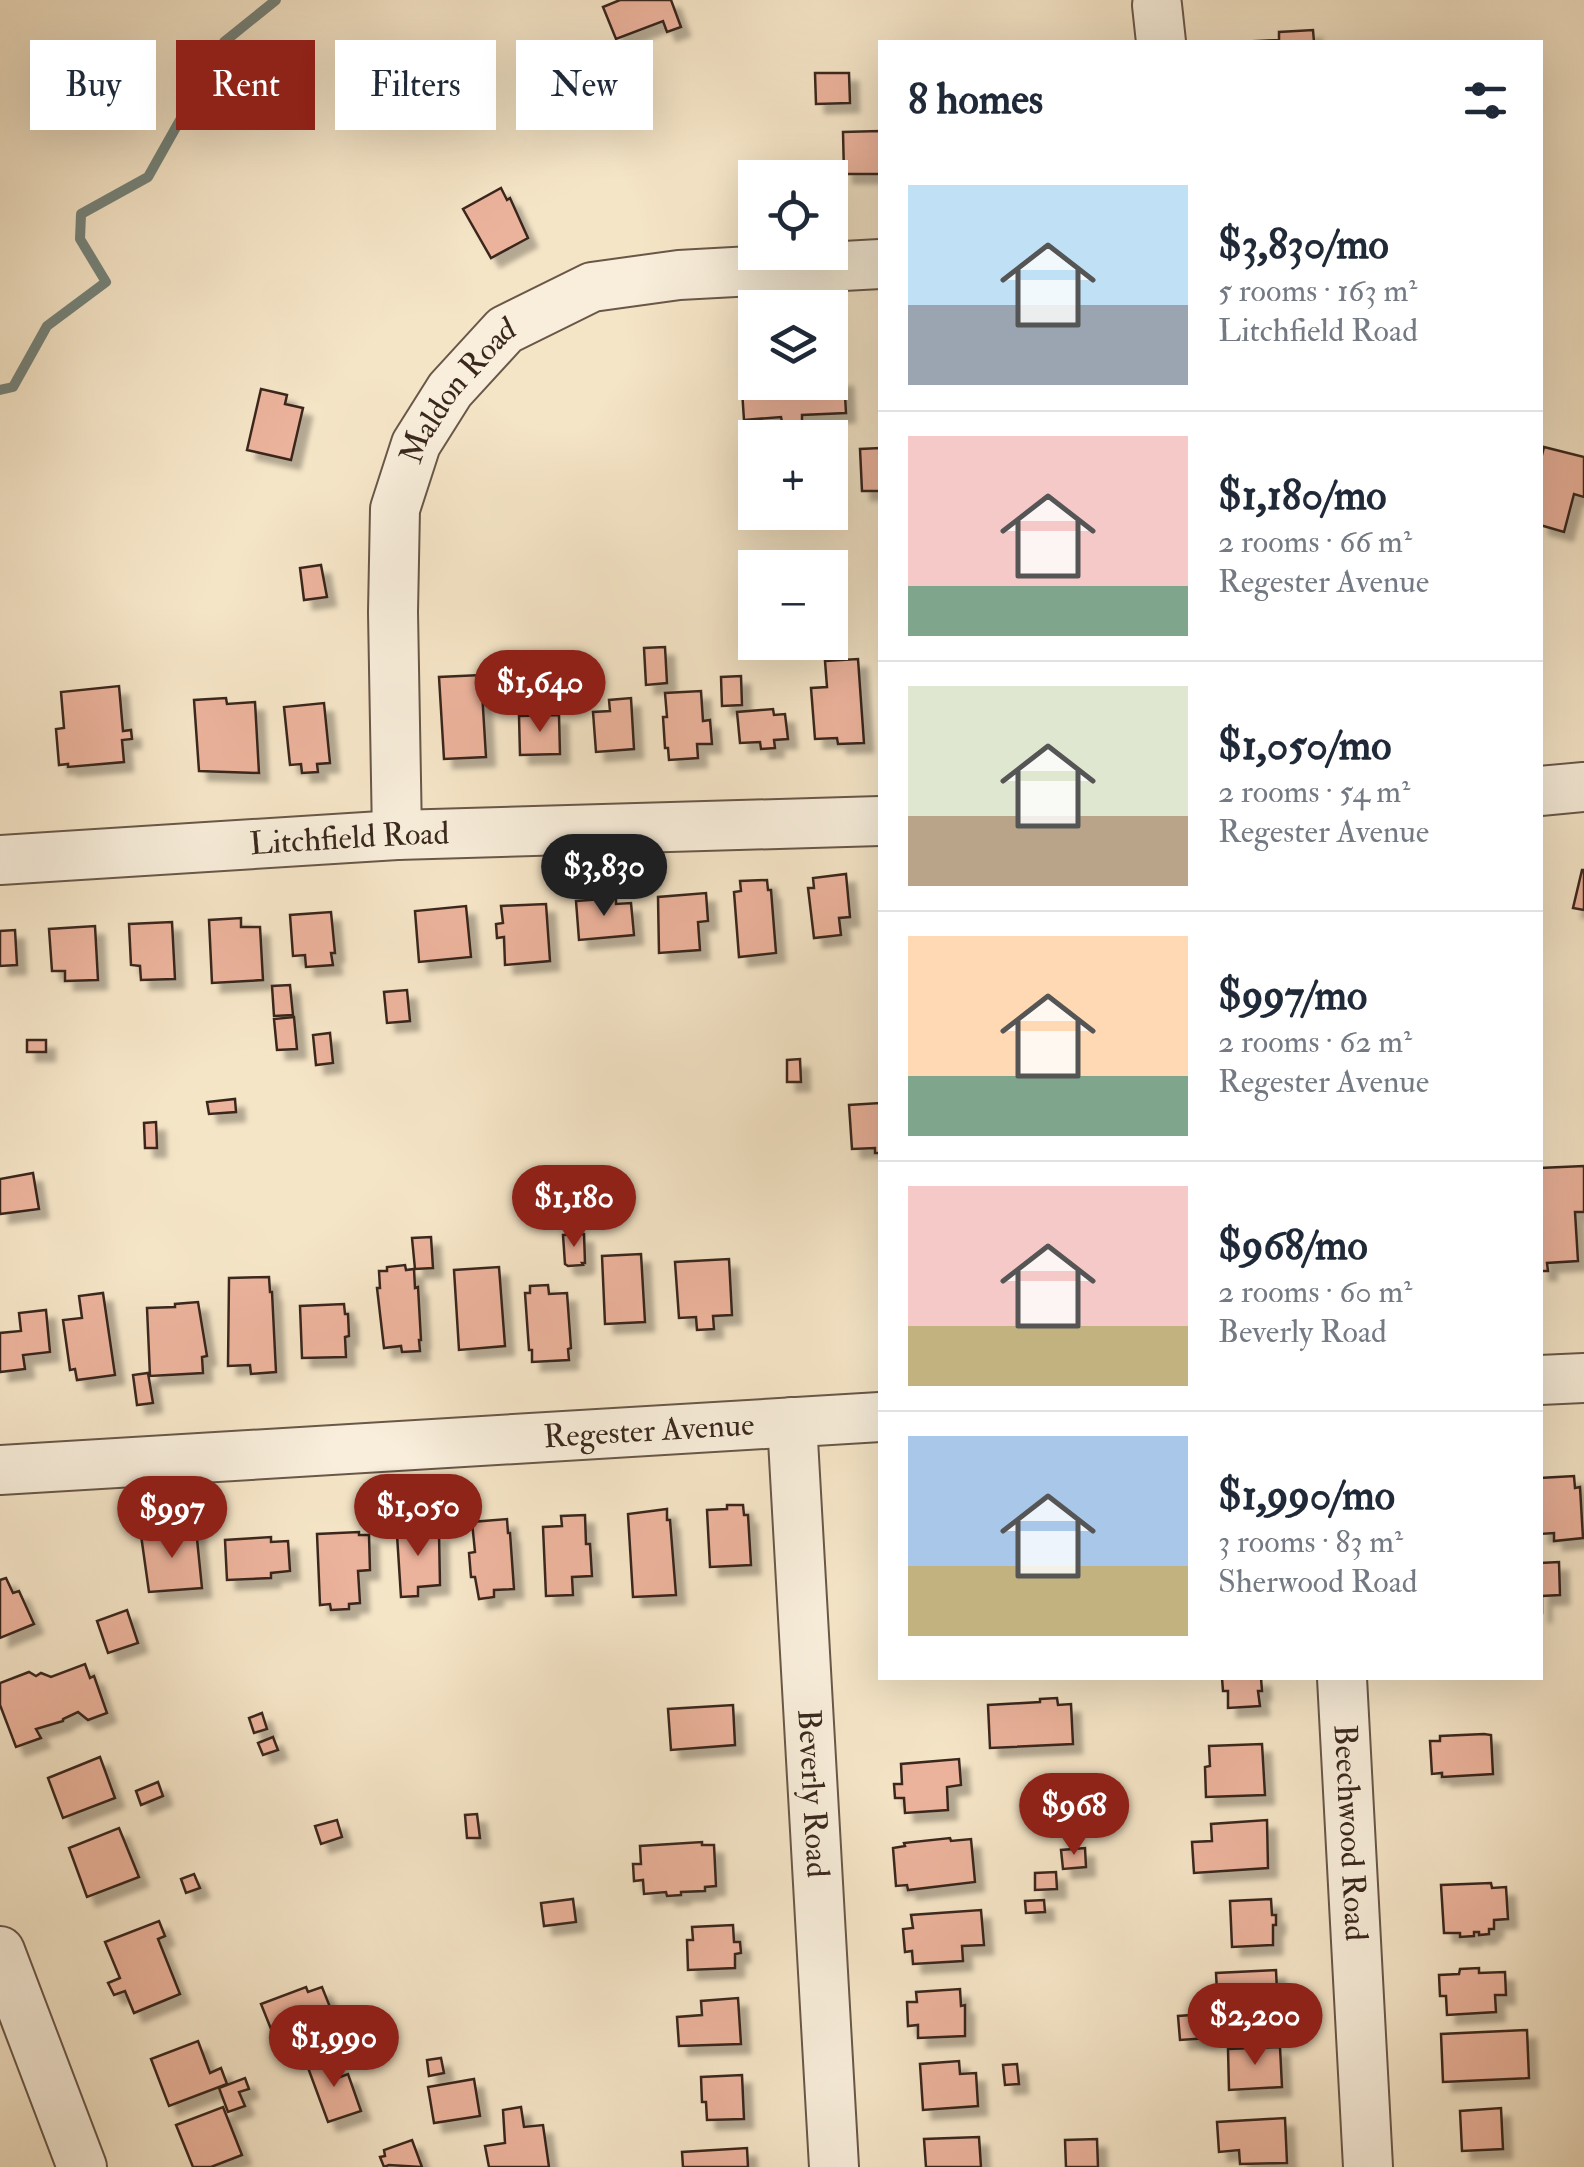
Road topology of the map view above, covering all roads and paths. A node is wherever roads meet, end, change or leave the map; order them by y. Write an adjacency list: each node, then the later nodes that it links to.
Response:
1 (878, 264): 5 (street, Maldon Road)
2 (1584, 787): 3 (street)
3 (1543, 791)
4 (878, 821): 5 (street, Litchfield Road)
5 (397, 835): 6 (street, Litchfield Road)
6 (0, 860)
7 (1584, 1378): 8 (street)
8 (1543, 1380)
9 (878, 1417): 10 (street, Regester Avenue)
10 (792, 1422): 11 (street, Regester Avenue); 15 (street, Beverly Road)
11 (0, 1470)
12 (1342, 1680): 16 (street, Beechwood Road)
13 (0, 1951): 14 (street)
14 (82, 2167)
15 (834, 2167)
16 (1368, 2167)

